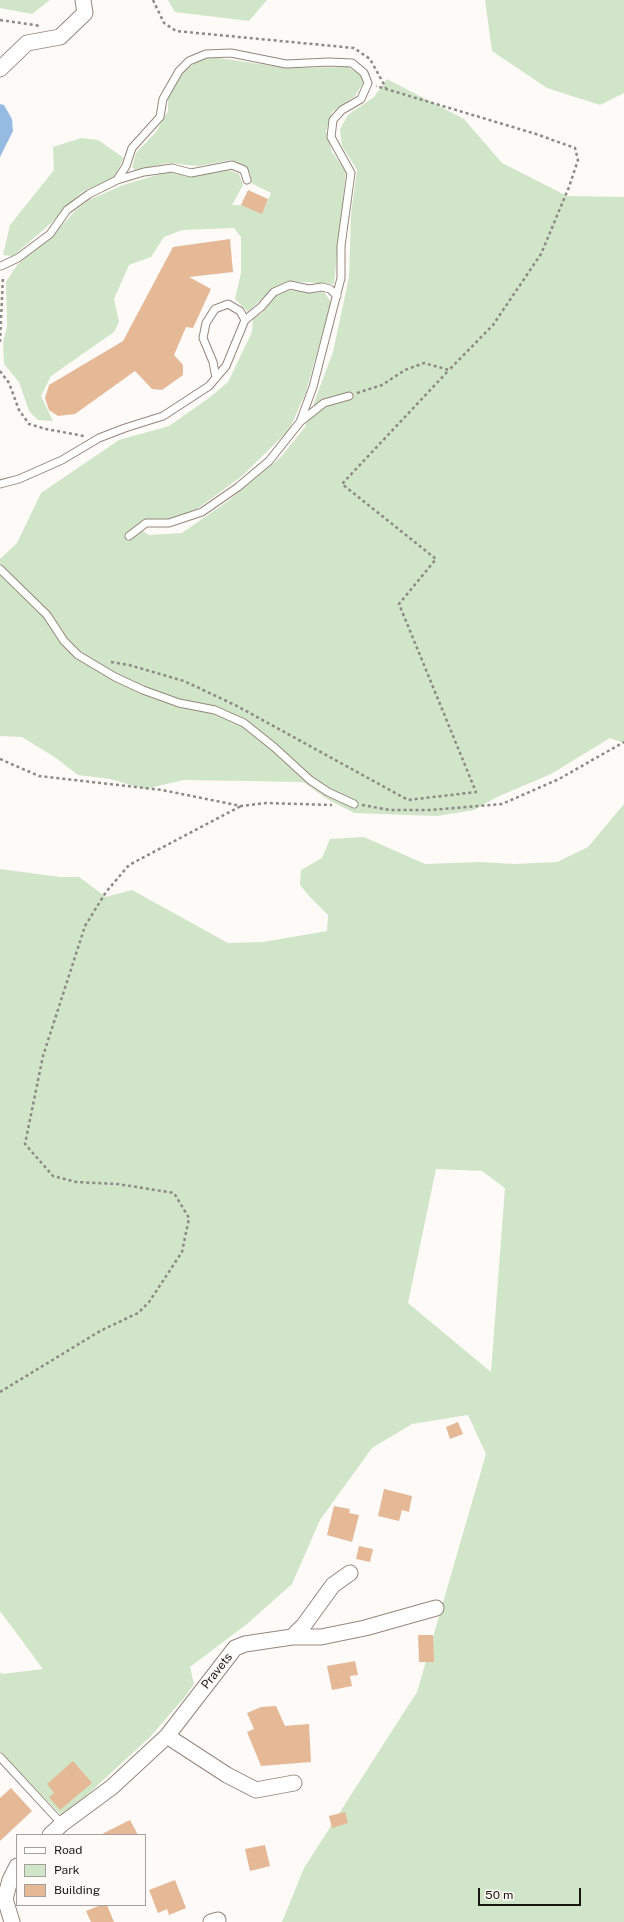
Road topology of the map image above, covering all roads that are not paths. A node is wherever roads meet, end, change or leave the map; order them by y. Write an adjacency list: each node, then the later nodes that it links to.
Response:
1 (83, 0): 2 (street)
2 (0, 69)
3 (117, 180): 4 (lane); 5 (lane); 6 (lane)
4 (248, 180)
5 (1, 266)
6 (337, 296): 7 (lane); 10 (lane)
7 (245, 320): 8 (lane); 8 (lane)
8 (216, 378): 11 (lane)
9 (349, 396): 10 (lane)
10 (300, 422): 12 (lane)
11 (0, 484)
12 (129, 536)
13 (0, 569): 14 (lane)
14 (354, 804)
15 (350, 1573): 17 (street)
16 (436, 1608): 17 (street, Pravets)
17 (292, 1638): 18 (street, Pravets)
18 (167, 1736): 20 (street); 21 (street, Pravets)
19 (0, 1757): 21 (lane)
20 (294, 1783)
21 (62, 1824): 22 (street, Pravets)
22 (51, 1834)
23 (16, 1868): 24 (street)
24 (2, 1897): 25 (street)
25 (12, 1922)

